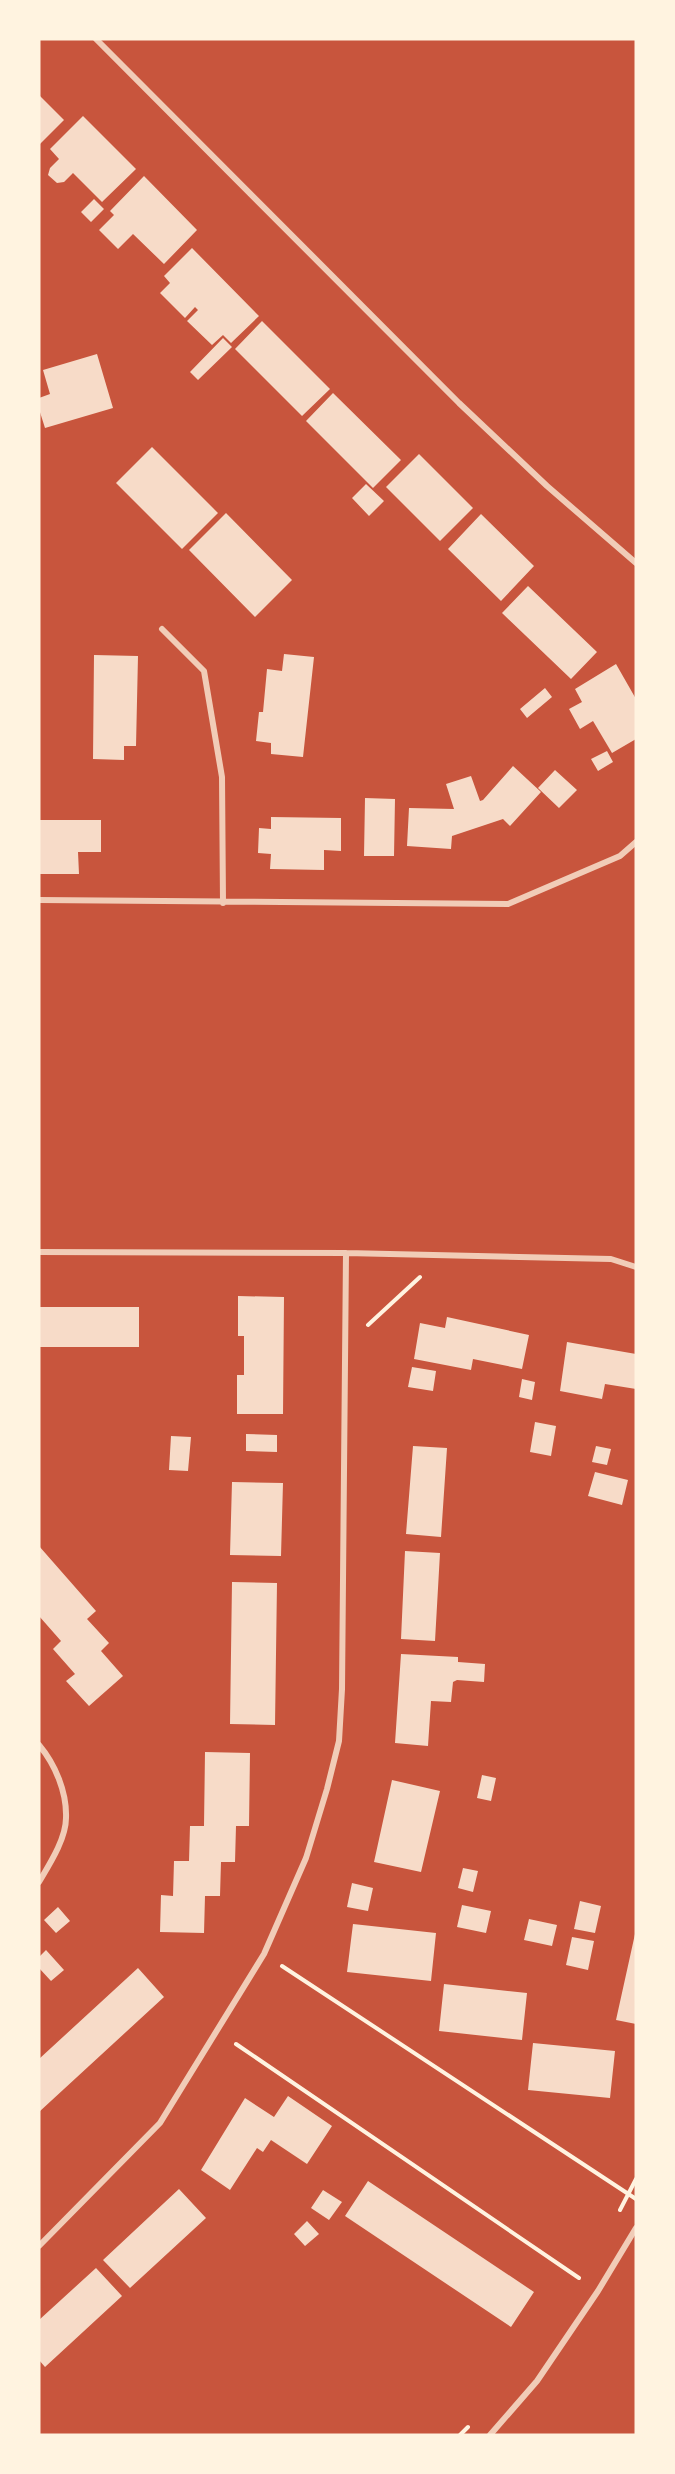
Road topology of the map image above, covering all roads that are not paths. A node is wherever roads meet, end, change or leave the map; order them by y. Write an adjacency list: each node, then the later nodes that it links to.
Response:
1 (96, 39): 2 (street)
2 (636, 563)
3 (162, 629): 6 (street)
4 (636, 842): 6 (street)
5 (39, 900): 6 (street)
6 (223, 903)
7 (39, 1252): 8 (street)
8 (346, 1253): 9 (street); 13 (street)
9 (636, 1267)
10 (39, 1745): 11 (street)
11 (39, 1882)
12 (636, 2228): 14 (street)
13 (39, 2246)
14 (490, 2435)

